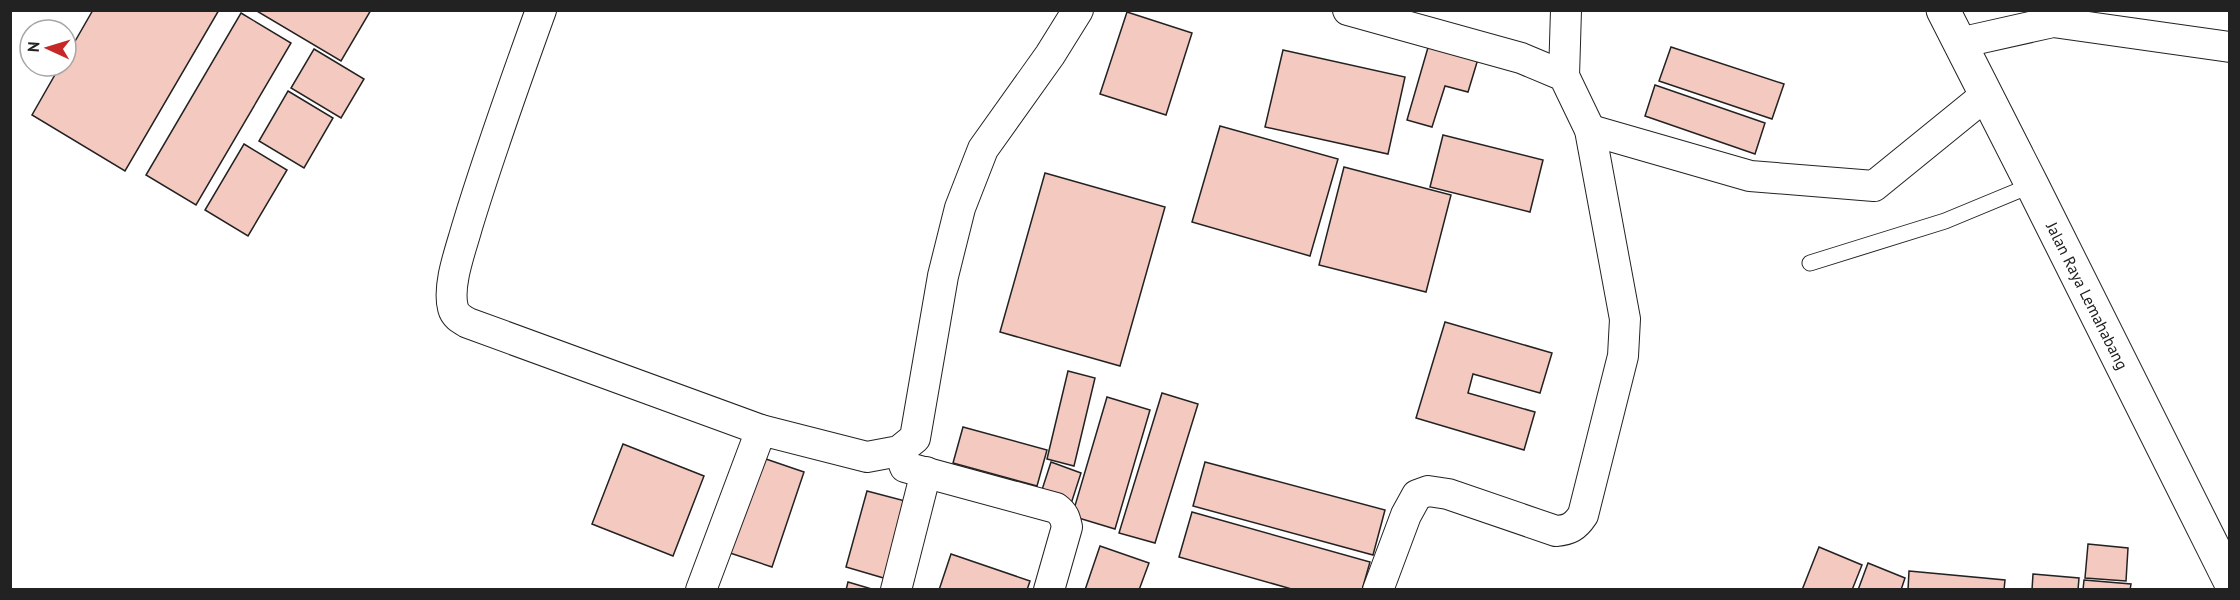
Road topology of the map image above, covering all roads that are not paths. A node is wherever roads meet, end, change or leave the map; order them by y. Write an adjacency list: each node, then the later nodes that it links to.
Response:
1 (541, 10): 13 (street)
2 (1078, 10): 14 (street)
3 (1348, 10): 8 (street)
4 (1566, 10): 8 (street)
5 (1942, 10): 6 (main road, Jalan Raya Lemahabang)
6 (1959, 43): 7 (street); 9 (main road, Jalan Raya Lemahabang)
7 (2229, 47)
8 (1564, 76): 10 (street)
9 (1986, 95): 10 (street); 11 (main road, Jalan Raya Lemahabang)
10 (1590, 130): 21 (street)
11 (2032, 185): 12 (lane); 16 (main road, Jalan Raya Lemahabang)
12 (1810, 262)
13 (761, 430): 14 (street); 18 (street)
14 (899, 451): 15 (street)
15 (926, 472): 19 (street); 20 (street)
16 (2220, 538): 17 (main road, Jalan Raya Lemahabang)
17 (2229, 581)
18 (701, 590)
19 (896, 590)
20 (1049, 590)
21 (1378, 590)

